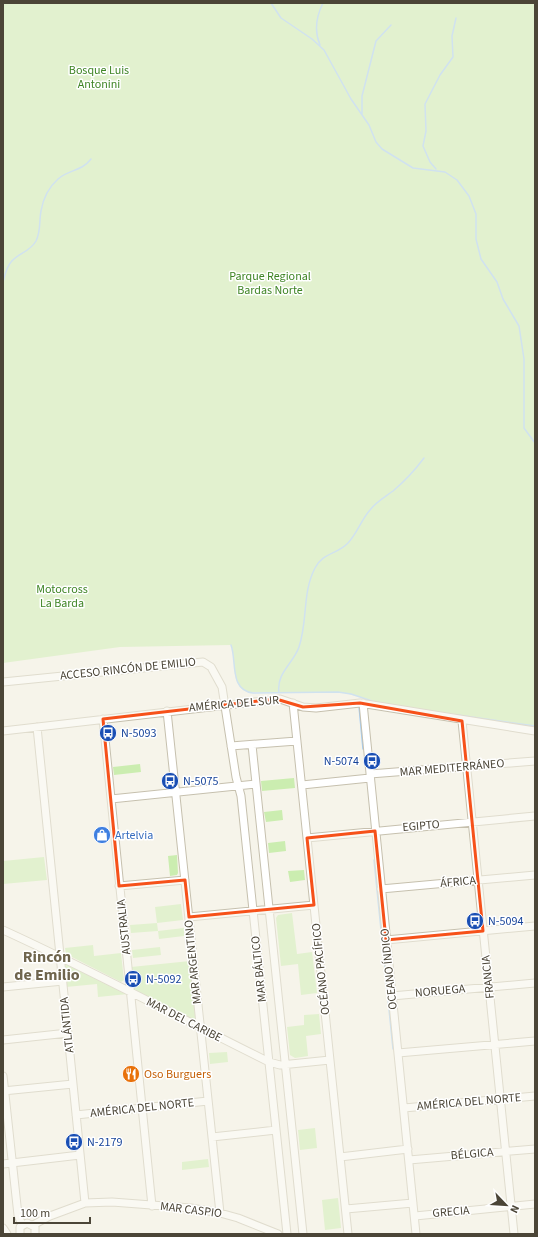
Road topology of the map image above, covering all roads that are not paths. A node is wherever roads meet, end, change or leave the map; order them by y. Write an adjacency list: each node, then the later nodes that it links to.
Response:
1 (3, 682): 4 (street, ACCESO RINCÓN DE EMILIO)
2 (293, 703): 3 (street, AMÉRICA DEL SUR); 4 (street, AMÉRICA DEL SUR); 11 (street, OCÉANO PACÍFICO)
3 (363, 703): 7 (street, AMÉRICA DEL SUR); 16 (street, OCEANO ÍNDICO)
4 (225, 704): 5 (street, AMÉRICA DEL SUR); 13 (street, MAR BÁLTICO)
5 (167, 711): 6 (street, AMÉRICA DEL SUR); 20 (street, MAR ARGENTINO)
6 (103, 719): 8 (street, AMÉRICA DEL SUR); 21 (street, AUSTRALIA)
7 (462, 721): 10 (street, AMÉRICA DEL SUR); 15 (street, FRANCIA)
8 (37, 727): 9 (street, AMÉRICA DEL SUR); 39 (street, ATLÁNTIDA)
9 (3, 731)
10 (535, 731)
11 (297, 741): 12 (street); 18 (street, OCÉANO PACÍFICO)
12 (252, 744): 13 (street); 17 (street, MAR BÁLTICO)
13 (231, 746): 19 (street, MAR BÁLTICO)
14 (535, 761): 15 (street, MAR MEDITERRÁNEO)
15 (466, 767): 16 (street, MAR MEDITERRÁNEO); 23 (street, FRANCIA)
16 (370, 776): 18 (street, MAR MEDITERRÁNEO); 24 (street, OCEANO ÍNDICO)
17 (256, 784): 19 (street); 32 (street, MAR BÁLTICO)
18 (302, 785): 25 (street, OCÉANO PACÍFICO)
19 (239, 786): 20 (street); 33 (street, MAR BÁLTICO)
20 (175, 793): 21 (street); 27 (street, MAR ARGENTINO)
21 (111, 799): 29 (street, AUSTRALIA)
22 (535, 816): 23 (street, EGIPTO)
23 (472, 822): 24 (street, EGIPTO); 28 (street, FRANCIA)
24 (375, 831): 25 (street, EGIPTO); 30 (street, OCEANO ÍNDICO)
25 (307, 838): 31 (street, OCÉANO PACÍFICO)
26 (535, 875): 28 (street, ÁFRICA)
27 (185, 880): 29 (street); 34 (street, MAR ARGENTINO)
28 (478, 880): 30 (street, ÁFRICA); 37 (street, FRANCIA)
29 (119, 886): 44 (street, AUSTRALIA)
30 (381, 889): 38 (street, OCEANO ÍNDICO)
31 (314, 905): 32 (street); 52 (street, OCÉANO PACÍFICO)
32 (269, 909): 33 (street); 54 (street, MAR BÁLTICO)
33 (253, 911): 34 (street); 53 (street, MAR BÁLTICO)
34 (189, 917): 46 (street, MAR ARGENTINO)
35 (535, 926): 37 (street)
36 (3, 930): 39 (street, MAR DEL CARIBE)
37 (483, 931): 38 (street); 43 (street, FRANCIA)
38 (386, 940): 45 (street, OCEANO ÍNDICO)
39 (60, 956): 40 (street, ATLÁNTIDA); 44 (street, MAR DEL CARIBE)
40 (62, 981): 42 (street); 47 (street, ATLÁNTIDA)
41 (535, 983): 43 (street, NORUEGA)
42 (3, 987)
43 (489, 987): 45 (street, NORUEGA); 50 (street, FRANCIA)
44 (130, 992): 46 (street, MAR DEL CARIBE); 62 (street, AUSTRALIA)
45 (392, 996): 51 (street, OCEANO ÍNDICO)
46 (200, 1028): 53 (street, MAR DEL CARIBE); 61 (street, MAR ARGENTINO)
47 (68, 1033): 48 (street); 57 (street, ATLÁNTIDA)
48 (3, 1040)
49 (535, 1041): 50 (street)
50 (495, 1045): 51 (street); 60 (street, FRANCIA)
51 (398, 1053): 63 (street, OCEANO ÍNDICO)
52 (330, 1060): 54 (street, MAR DEL CARIBE); 71 (street, OCÉANO PACÍFICO)
53 (269, 1062): 54 (street, MAR DEL CARIBE); 55 (street, MAR BÁLTICO)
54 (282, 1065): 55 (street, MAR DEL CARIBE); 91 (street, MAR BÁLTICO)
55 (270, 1072): 65 (street, MAR BÁLTICO)
56 (3, 1076): 58 (street)
57 (73, 1084): 58 (street); 64 (street, ATLÁNTIDA)
58 (4, 1091): 73 (street)
59 (535, 1096): 60 (street, AMÉRICA DEL NORTE)
60 (500, 1099): 63 (street, AMÉRICA DEL NORTE); 69 (street, FRANCIA)
61 (208, 1101): 62 (street, AMÉRICA DEL NORTE); 66 (street, MAR ARGENTINO)
62 (142, 1108): 64 (street, AMÉRICA DEL NORTE); 78 (street, AUSTRALIA)
63 (404, 1108): 68 (street, OCEANO ÍNDICO)
64 (76, 1115): 70 (street, ATLÁNTIDA)
65 (276, 1130): 66 (street); 90 (street, MAR BÁLTICO)
66 (212, 1137): 81 (street, MAR ARGENTINO)
67 (535, 1148): 69 (street, BÉLGICA)
68 (408, 1149): 71 (street); 72 (street, OCEANO ÍNDICO)
69 (506, 1151): 72 (street, BÉLGICA); 79 (street, FRANCIA)
70 (80, 1155): 73 (street); 76 (street, ATLÁNTIDA)
71 (340, 1157): 80 (street, OCÉANO PACÍFICO)
72 (409, 1160): 75 (street, OCEANO ÍNDICO)
73 (12, 1163): 74 (street); 83 (street)
74 (3, 1164)
75 (413, 1202): 80 (street); 82 (street, OCEANO ÍNDICO)
76 (85, 1203): 78 (street, MAR CASPIO); 84 (street, MAR CASPIO)
77 (535, 1204): 79 (street, GRECIA)
78 (152, 1206): 81 (street, MAR CASPIO)
79 (511, 1206): 82 (street, GRECIA); 94 (street, FRANCIA)
80 (346, 1209): 92 (street, OCÉANO PACÍFICO)
81 (220, 1213): 89 (street, MAR CASPIO)
82 (415, 1216): 93 (street, OCEANO ÍNDICO)
83 (22, 1225): 84 (street, MAR CASPIO); 87 (street)
84 (33, 1225): 88 (street)
85 (3, 1228): 86 (street)
86 (7, 1234)
87 (20, 1234)
88 (35, 1234)
89 (278, 1234)
90 (287, 1234)
91 (303, 1234)
92 (348, 1234)
93 (416, 1234)
94 (514, 1234)

